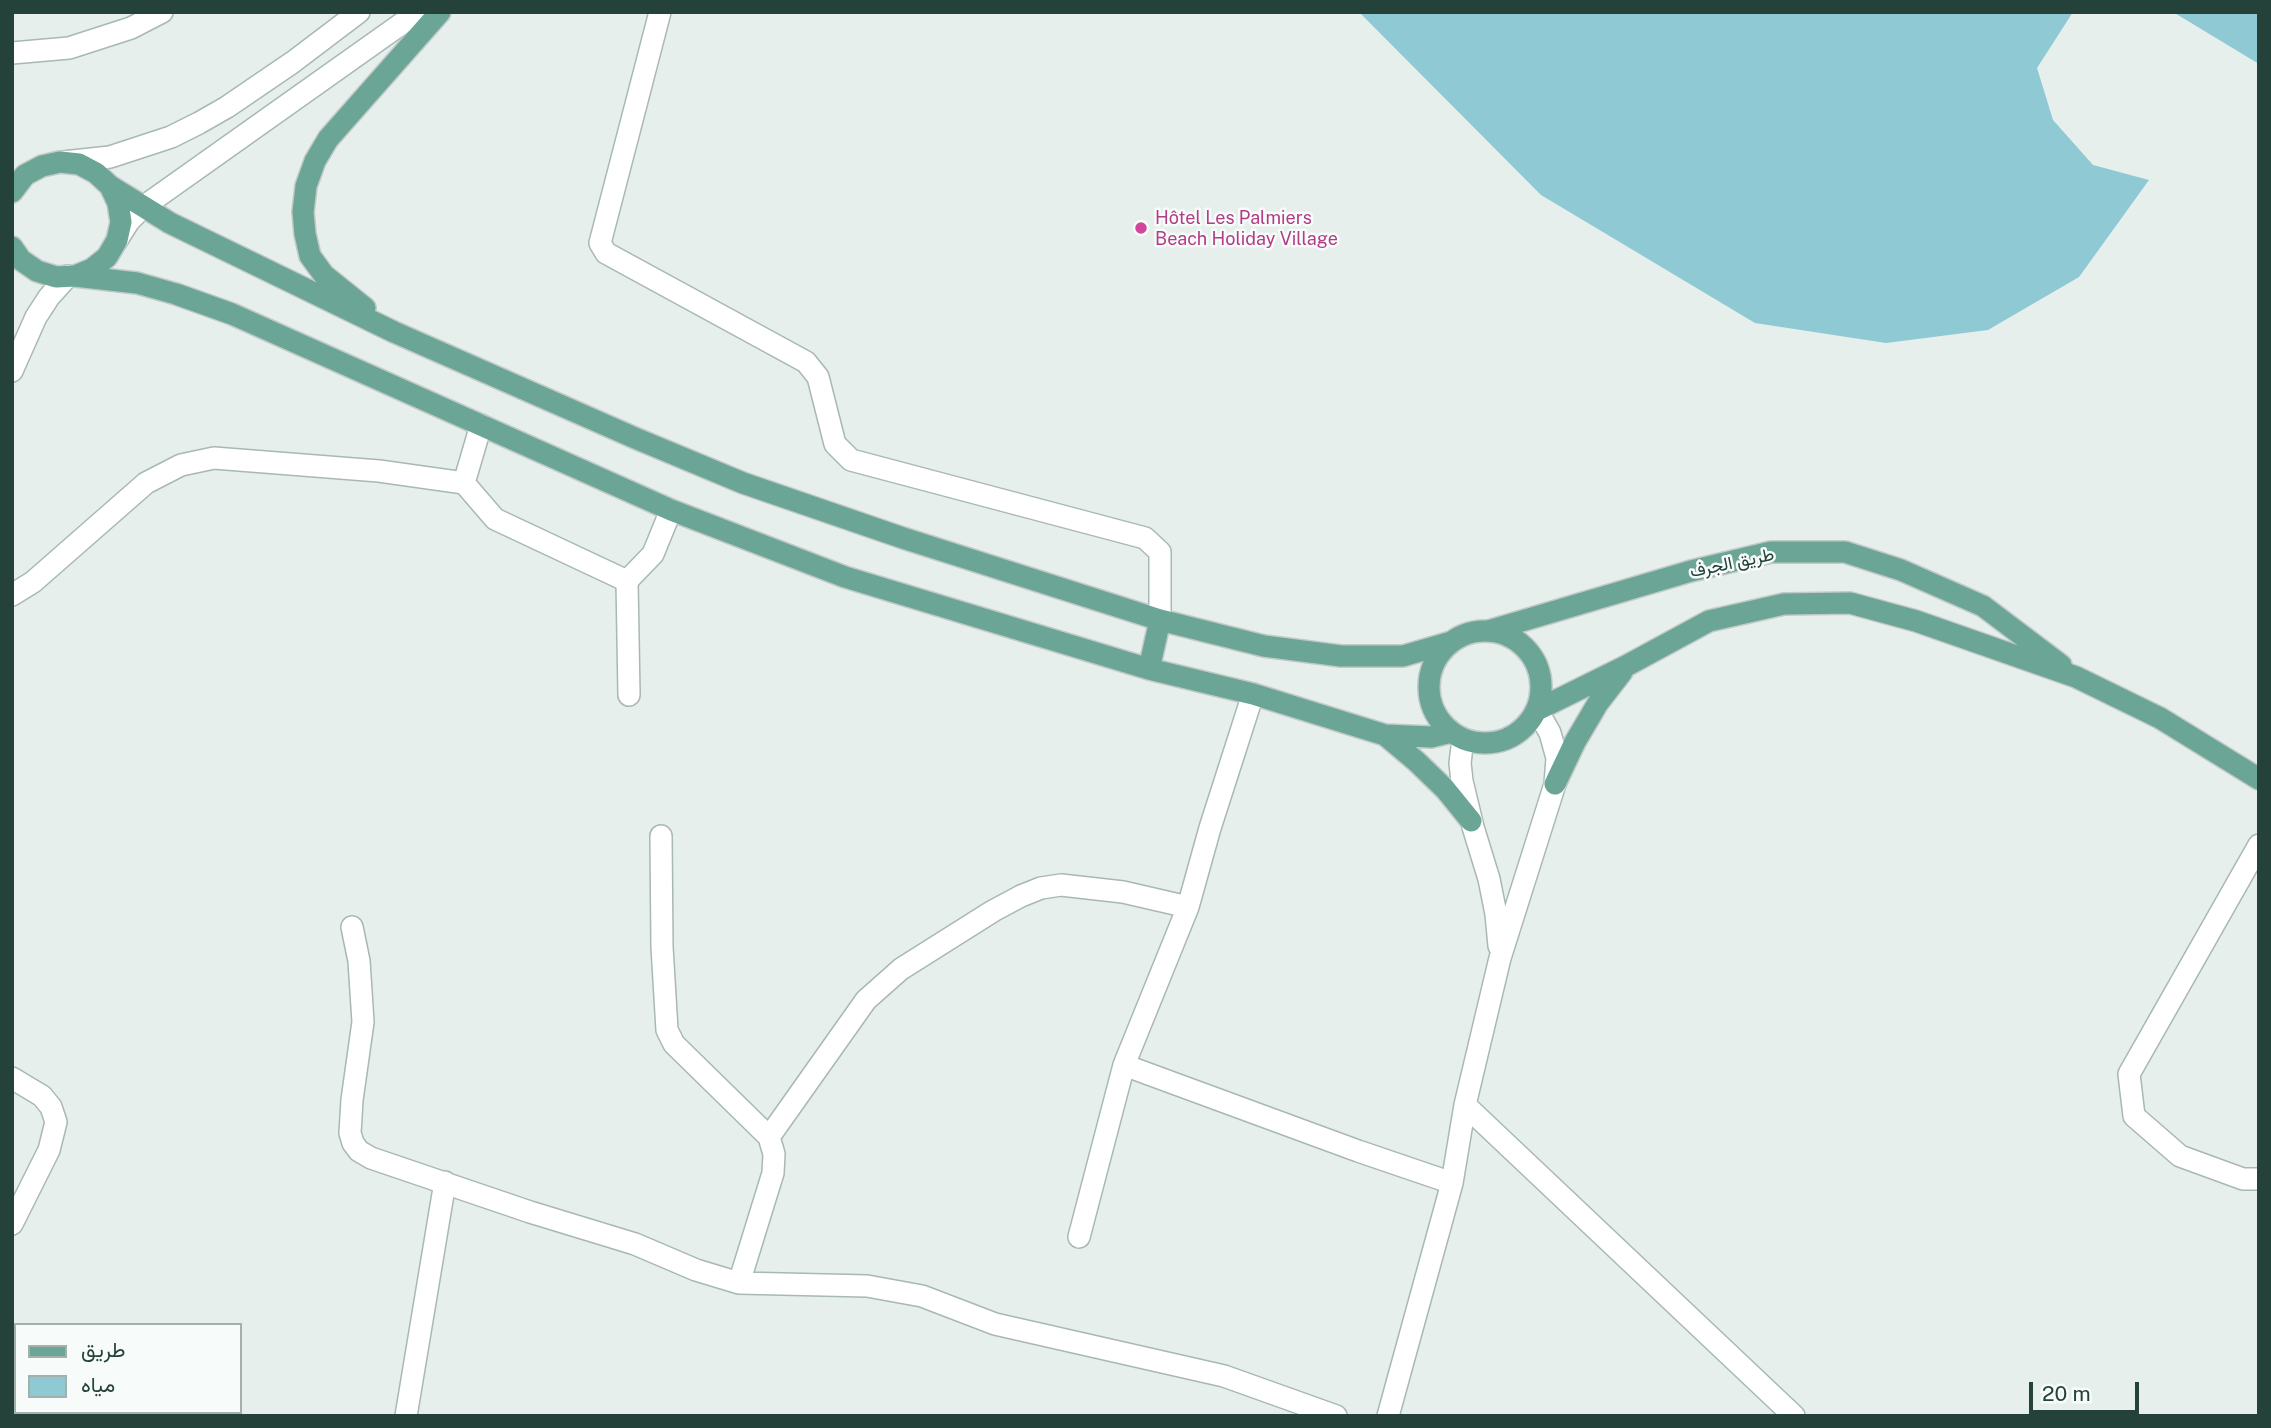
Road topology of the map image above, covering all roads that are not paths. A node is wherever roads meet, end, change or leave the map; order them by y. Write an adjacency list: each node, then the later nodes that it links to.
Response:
1 (162, 12): 6 (street)
2 (359, 12): 7 (street)
3 (418, 12): 11 (street)
4 (440, 12): 15 (main road)
5 (660, 12): 22 (street)
6 (12, 53)
7 (51, 164): 8 (main road); 9 (main road); 10 (main road)
8 (12, 167)
9 (110, 186): 11 (main road); 12 (main road)
10 (12, 192)
11 (143, 206): 12 (street); 15 (main road)
12 (117, 240): 14 (main road)
13 (15, 255): 14 (main road)
14 (72, 276): 16 (street); 17 (main road)
15 (394, 332): 22 (main road)
16 (12, 371)
17 (481, 425): 18 (street); 19 (main road)
18 (464, 483): 20 (street); 21 (street)
19 (671, 510): 20 (street); 26 (main road)
20 (626, 581): 29 (street)
21 (12, 596)
22 (1160, 620): 24 (main road); 26 (main road)
23 (1488, 631): 24 (main road); 27 (main road, طريق الجرف); 30 (main road)
24 (1451, 642): 32 (main road)
25 (1626, 666): 27 (main road, طريق الجرف); 30 (main road, طريق الجرف); 34 (main road)
26 (1149, 669): 28 (main road)
27 (2076, 677): 33 (main road, طريق الجرف)
28 (1253, 694): 31 (main road); 38 (street)
29 (629, 695)
30 (1538, 710): 32 (main road); 34 (street)
31 (1385, 735): 32 (main road); 35 (main road)
32 (1457, 736): 35 (street)
33 (2259, 779)
34 (1555, 784): 40 (street)
35 (1471, 821): 40 (street)
36 (661, 836): 44 (street)
37 (2259, 845): 45 (street)
38 (1188, 907): 41 (street); 44 (street)
39 (352, 927): 46 (street)
40 (1500, 958): 43 (street)
41 (1124, 1065): 47 (street); 49 (street)
42 (12, 1078): 48 (street)
43 (1465, 1105): 47 (street); 51 (street)
44 (769, 1137): 50 (street)
45 (2259, 1179)
46 (445, 1182): 50 (street); 52 (street)
47 (1452, 1183): 54 (street)
48 (12, 1224)
49 (1079, 1237)
50 (739, 1283): 53 (street)
51 (1785, 1412)
52 (406, 1416)
53 (1336, 1416)
54 (1388, 1416)

